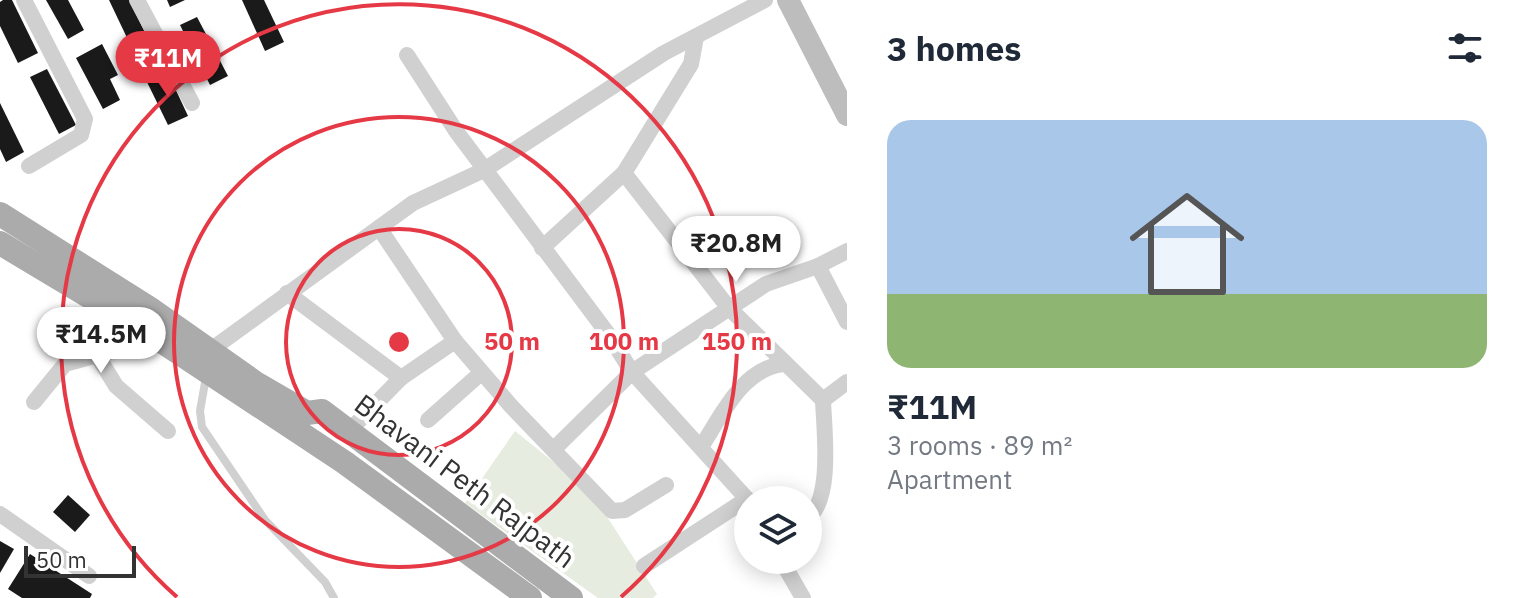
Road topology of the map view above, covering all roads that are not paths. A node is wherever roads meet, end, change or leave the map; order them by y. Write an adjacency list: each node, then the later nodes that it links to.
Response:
1 (24, 0): 9 (street)
2 (137, 0): 8 (street)
3 (765, 0): 5 (street)
4 (788, 0): 7 (main road)
5 (696, 37): 10 (street); 11 (street)
6 (407, 55): 10 (street)
7 (844, 100)
8 (192, 103)
9 (29, 166)
10 (484, 170): 13 (street); 15 (street)
11 (624, 173): 15 (street); 19 (street)
12 (0, 214): 23 (main road, Bhavani Peth Rajpath)
13 (379, 228): 18 (street); 22 (street)
14 (0, 243): 21 (main road)
15 (542, 248): 26 (street)
16 (847, 251): 17 (street)
17 (818, 266): 19 (street); 20 (street)
18 (287, 293): 23 (street); 29 (street)
19 (728, 307): 25 (street); 26 (street)
20 (847, 322)
21 (140, 327): 24 (street); 27 (main road)
22 (455, 341): 28 (street); 29 (street)
23 (212, 349): 27 (lane); 33 (main road, Bhavani Peth Rajpath)
24 (97, 355): 32 (street); 35 (street)
25 (783, 364): 31 (street); 37 (street)
26 (632, 372): 37 (street); 38 (street)
27 (207, 373): 47 (lane); 48 (main road)
28 (481, 373): 34 (street); 38 (street)
29 (401, 378): 36 (street)
30 (847, 382): 31 (street)
31 (823, 400): 41 (street)
32 (34, 402)
33 (307, 413): 36 (main road, Bhavani Peth Rajpath); 49 (main road)
34 (428, 420)
35 (168, 431)
36 (349, 431): 50 (main road, Bhavani Peth Rajpath)
37 (701, 447): 40 (street)
38 (555, 448): 39 (street)
39 (666, 485)
40 (736, 486)
41 (822, 488)
42 (734, 509): 44 (street)
43 (0, 514): 46 (street)
44 (644, 566)
45 (789, 574): 51 (street)
46 (89, 576)
47 (334, 598)
48 (530, 598)
49 (554, 598)
50 (571, 598)
51 (803, 598)

